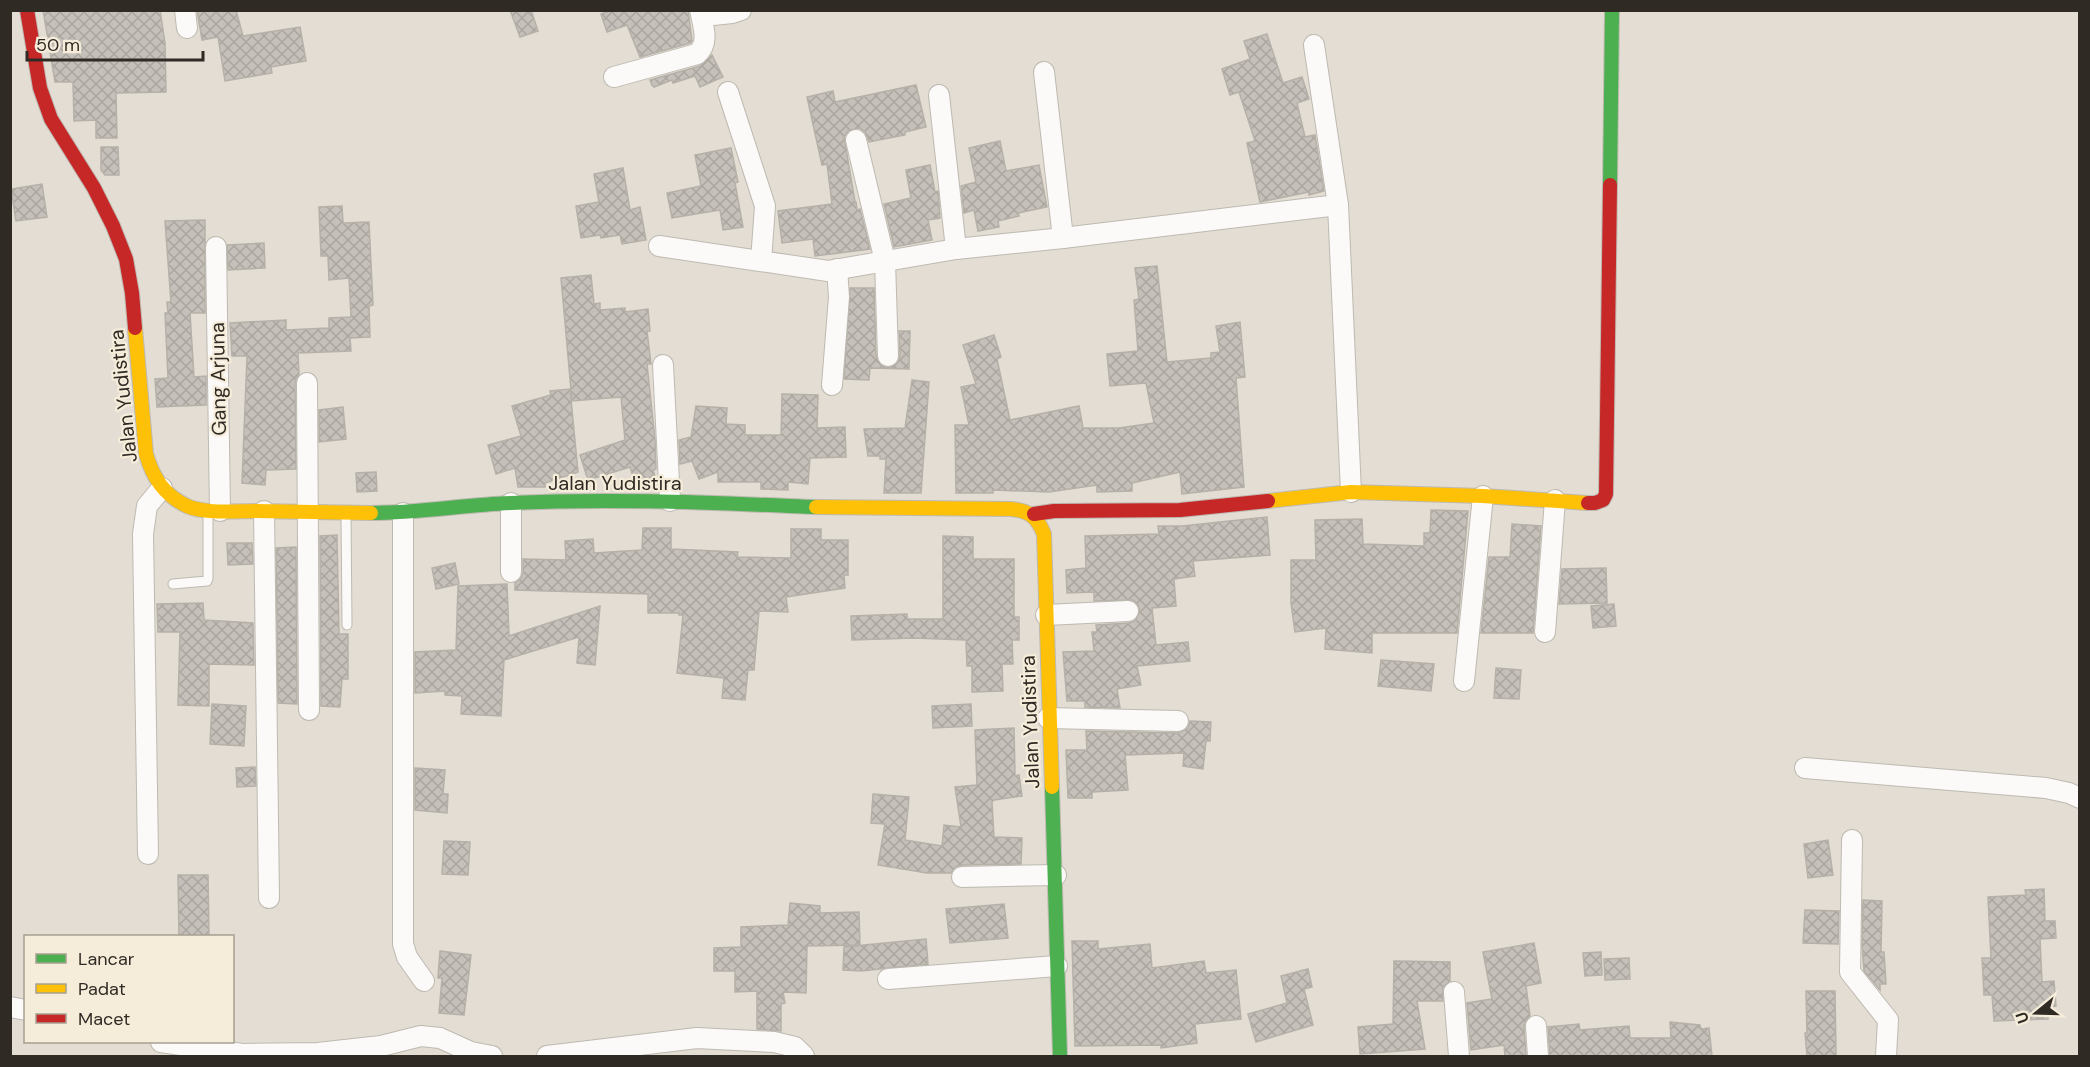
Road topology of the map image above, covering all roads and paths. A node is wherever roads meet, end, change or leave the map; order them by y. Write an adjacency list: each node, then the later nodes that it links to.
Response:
1 (27, 10): 24 (street, Jalan Yudistira)
2 (700, 10): 8 (street)
3 (710, 10): 4 (street)
4 (741, 10)
5 (1612, 10): 27 (street)
6 (1314, 45): 12 (street)
7 (1044, 72): 13 (street)
8 (614, 77)
9 (728, 92): 17 (street)
10 (939, 95): 16 (street)
11 (856, 140): 18 (street)
12 (1338, 205): 13 (street); 25 (street)
13 (1063, 238): 16 (street)
14 (659, 246): 17 (street)
15 (216, 247): 30 (street, Gang Arjuna)
16 (956, 249): 18 (street)
17 (761, 261): 19 (street)
18 (885, 261): 19 (street); 20 (street)
19 (837, 269): 23 (street)
20 (888, 356)
21 (663, 365): 28 (street)
22 (307, 383): 32 (street)
23 (832, 385)
24 (162, 488): 30 (street, Jalan Yudistira); 49 (street)
25 (1351, 492): 26 (street); 35 (street)
26 (1483, 496): 27 (street); 42 (street)
27 (1555, 500): 41 (street)
28 (670, 501): 29 (street, Jalan Yudistira); 35 (street, Jalan Yudistira)
29 (511, 503): 34 (street, Jalan Yudistira); 36 (street)
30 (214, 511): 31 (street, Jalan Yudistira); 37 (lane)
31 (264, 511): 32 (street, Jalan Yudistira); 52 (street)
32 (308, 512): 33 (street, Jalan Yudistira); 43 (street)
33 (346, 512): 34 (street, Jalan Yudistira); 40 (lane)
34 (403, 513): 55 (street)
35 (1034, 514): 39 (street, Jalan Yudistira)
36 (512, 572)
37 (173, 584)
38 (1128, 611): 39 (street)
39 (1046, 615): 44 (street, Jalan Yudistira)
40 (347, 625)
41 (1545, 632)
42 (1464, 681)
43 (309, 710)
44 (1048, 718): 45 (street); 50 (street, Jalan Yudistira)
45 (1178, 722)
46 (1805, 768): 47 (street)
47 (2079, 798)
48 (1852, 840): 65 (street)
49 (148, 854)
50 (1056, 875): 51 (street); 53 (street, Jalan Yudistira)
51 (962, 877)
52 (269, 898)
53 (1057, 966): 54 (street); 62 (street, Jalan Yudistira)
54 (888, 979)
55 (424, 981)
56 (1454, 992): 63 (street)
57 (1536, 1026): 64 (street)
58 (173, 1043): 59 (street)
59 (492, 1056)
60 (547, 1056): 61 (street)
61 (804, 1056)
62 (1060, 1056)
63 (1459, 1056)
64 (1538, 1056)
65 (1886, 1056)

